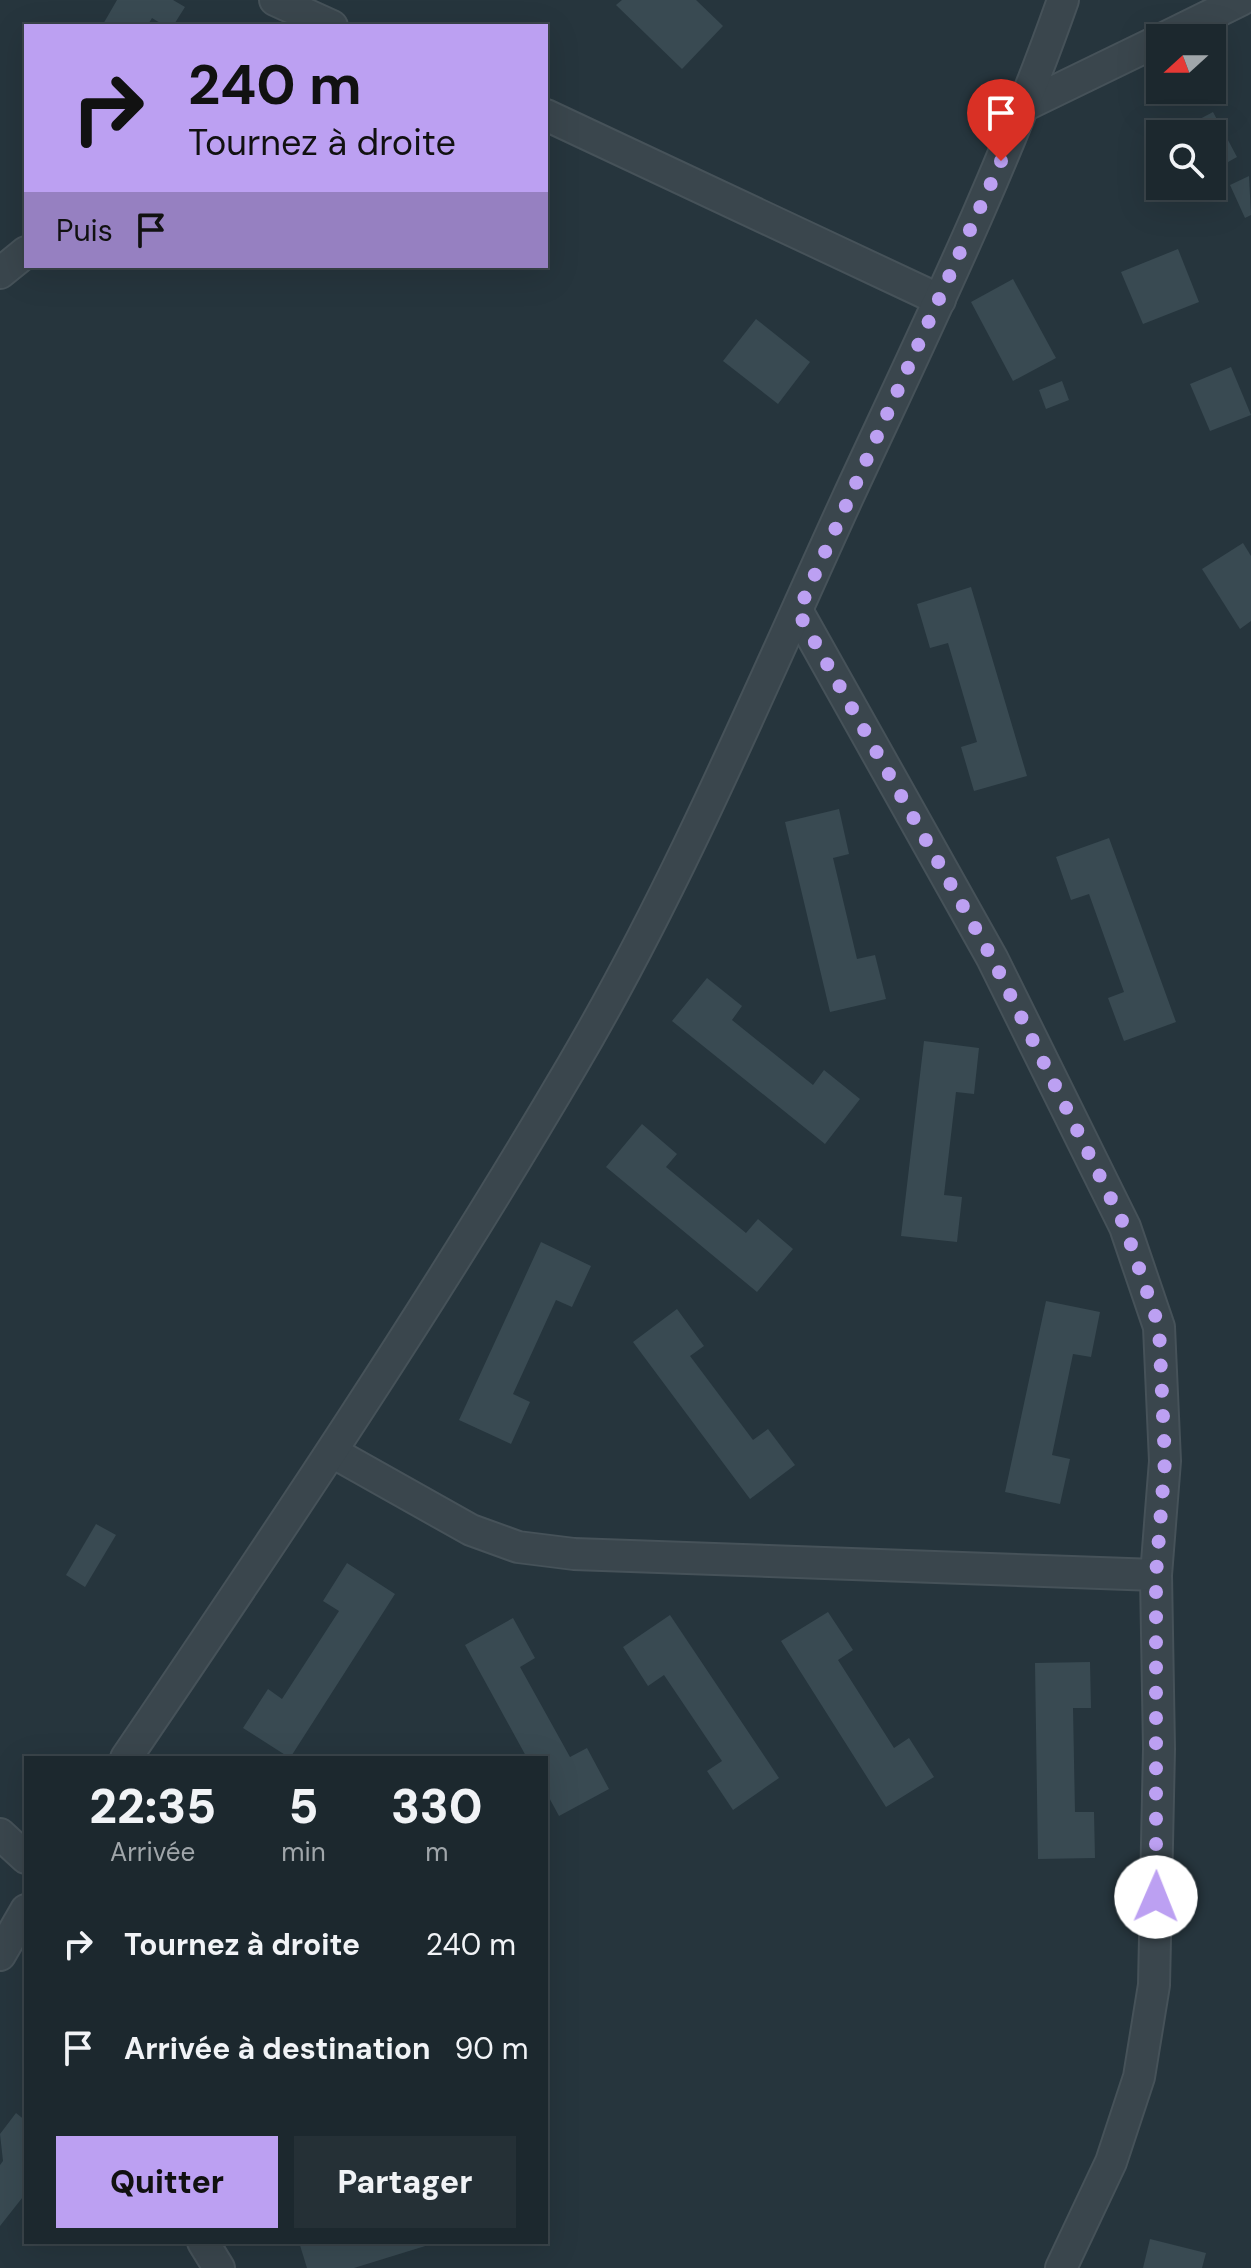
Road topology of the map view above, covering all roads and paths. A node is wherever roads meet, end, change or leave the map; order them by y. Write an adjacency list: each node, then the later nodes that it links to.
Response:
1 (275, 0): 5 (street)
2 (1063, 0): 8 (street)
3 (1241, 0): 4 (street)
4 (1211, 7): 6 (street)
5 (328, 24)
6 (1185, 24)
7 (1146, 47): 8 (street)
8 (1026, 105): 12 (street)
9 (548, 116): 12 (street)
10 (24, 254): 11 (street)
11 (0, 273)
12 (940, 300): 13 (street)
13 (798, 612): 14 (street); 15 (street)
14 (334, 1453): 15 (street); 16 (street)
15 (1156, 1575): 23 (street)
16 (127, 1756)
17 (0, 1834): 18 (street)
18 (24, 1856)
19 (24, 1913): 20 (street)
20 (0, 1955)
21 (204, 2244): 22 (street)
22 (219, 2268)
23 (1061, 2268)

